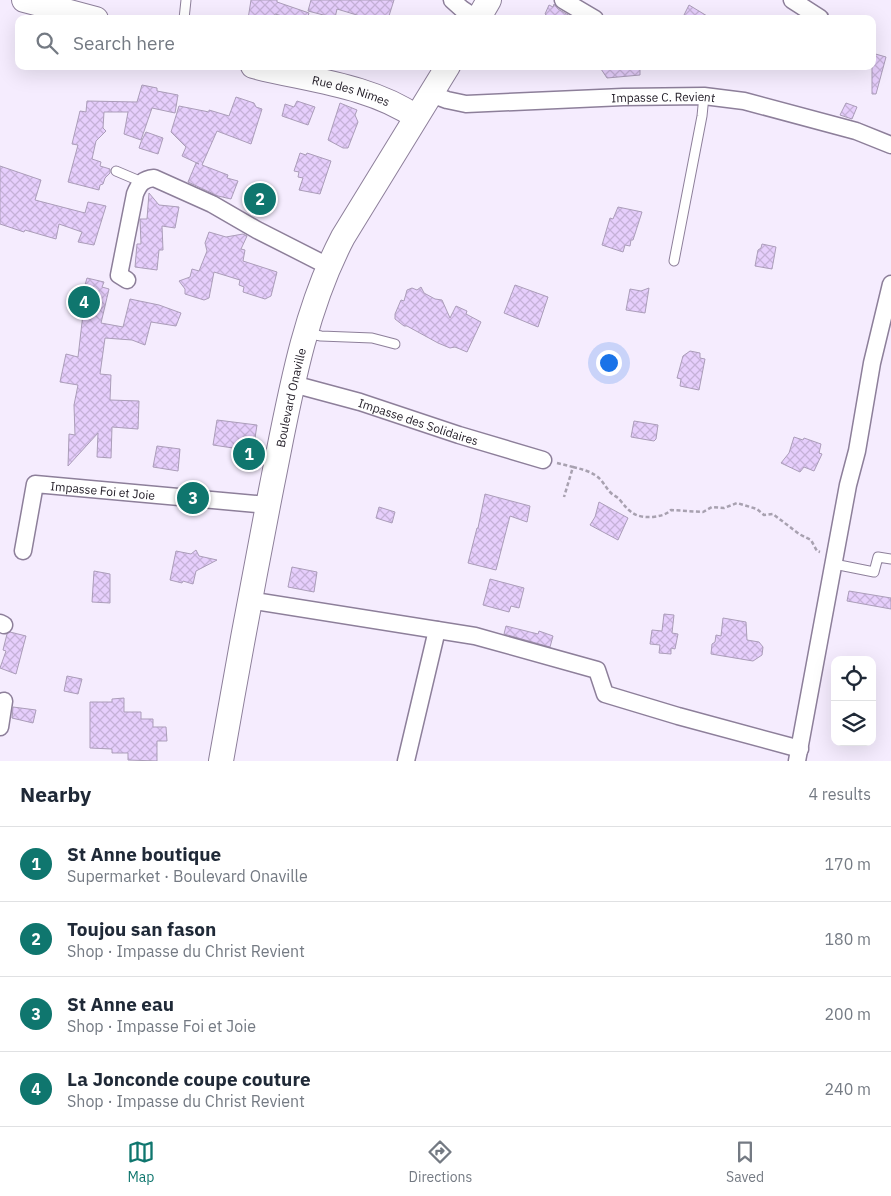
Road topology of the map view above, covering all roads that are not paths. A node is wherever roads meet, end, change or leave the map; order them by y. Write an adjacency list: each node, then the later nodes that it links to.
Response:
1 (24, 0): 7 (street)
2 (186, 0): 8 (lane)
3 (452, 0): 9 (street)
4 (490, 0): 10 (street)
5 (563, 0): 11 (street)
6 (792, 0): 12 (street)
7 (81, 15)
8 (184, 15)
9 (472, 15)
10 (481, 15)
11 (588, 15)
12 (815, 15)
13 (271, 70): 17 (street, Rue des Nimes)
14 (446, 70): 15 (street, Boulevard Onaville)
15 (431, 94): 16 (street, Impasse C. Revient); 17 (street, Boulevard Onaville)
16 (704, 96): 18 (street, Impasse C. Revient); 21 (lane)
17 (416, 117): 22 (street, Boulevard Onaville)
18 (891, 146)
19 (116, 171): 20 (lane)
20 (142, 182): 22 (street); 23 (street)
21 (674, 261)
22 (328, 266): 25 (street, Boulevard Onaville)
23 (127, 280)
24 (891, 284): 32 (street)
25 (306, 333): 26 (lane); 27 (street, Boulevard Onaville)
26 (395, 344)
27 (293, 384): 28 (street, Impasse des Solidaires); 29 (street, Boulevard Onaville)
28 (544, 460)
29 (268, 505): 30 (street, Impasse Foi et Joie); 33 (street, Boulevard Onaville)
30 (22, 551)
31 (891, 559): 32 (lane)
32 (835, 560): 37 (street)
33 (249, 600): 34 (street); 38 (street, Boulevard Onaville)
34 (437, 630): 37 (street); 39 (street)
35 (4, 701): 36 (street)
36 (0, 727)
37 (799, 755)
38 (221, 761)
39 (406, 761)

